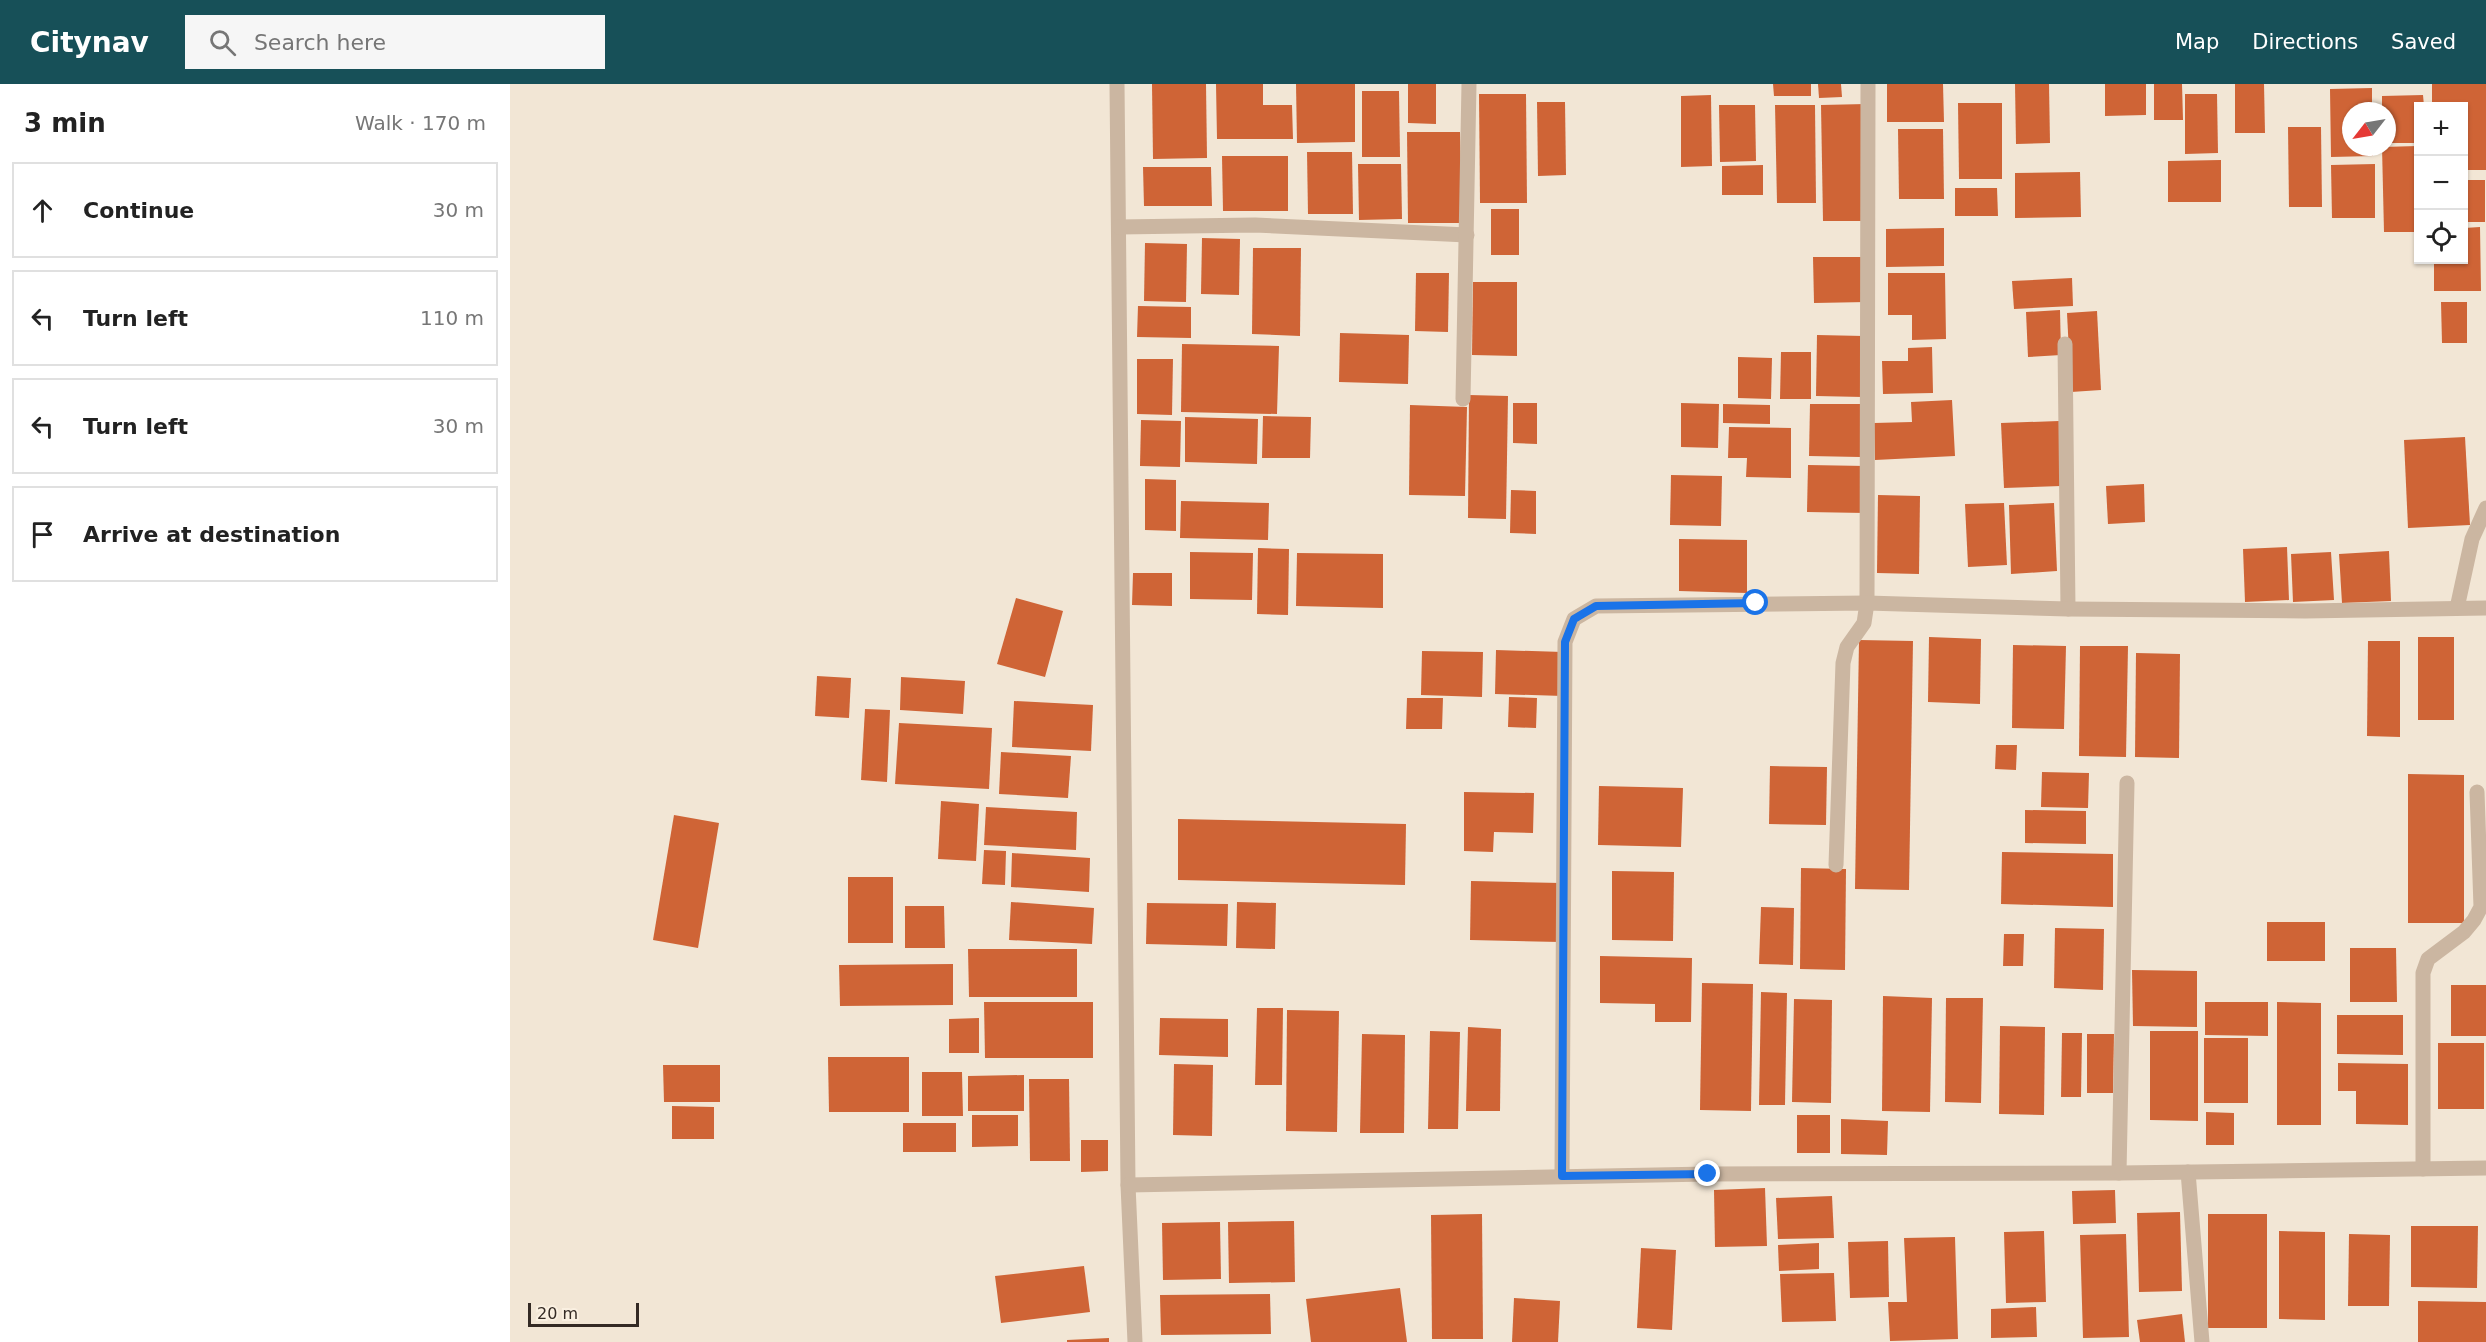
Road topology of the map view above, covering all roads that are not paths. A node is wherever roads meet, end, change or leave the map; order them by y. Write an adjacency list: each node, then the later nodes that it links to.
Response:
1 (1117, 84): 4 (street)
2 (1469, 84): 5 (street)
3 (1868, 84): 9 (street)
4 (1119, 227): 5 (street); 21 (street)
5 (1467, 235): 7 (street)
6 (2065, 344): 12 (street)
7 (1463, 399)
8 (2486, 508): 10 (street)
9 (1867, 603): 12 (street); 15 (street); 20 (street)
10 (2457, 608): 11 (street); 12 (street)
11 (2486, 608)
12 (2067, 609)
13 (2127, 783): 19 (street)
14 (2477, 792): 17 (street)
15 (1836, 866)
16 (2486, 1168): 17 (street)
17 (2423, 1169): 18 (street)
18 (2188, 1172): 19 (street); 23 (street)
19 (2119, 1173): 20 (street)
20 (1562, 1176): 21 (street)
21 (1128, 1185): 22 (street)
22 (1135, 1342)
23 (2202, 1342)

